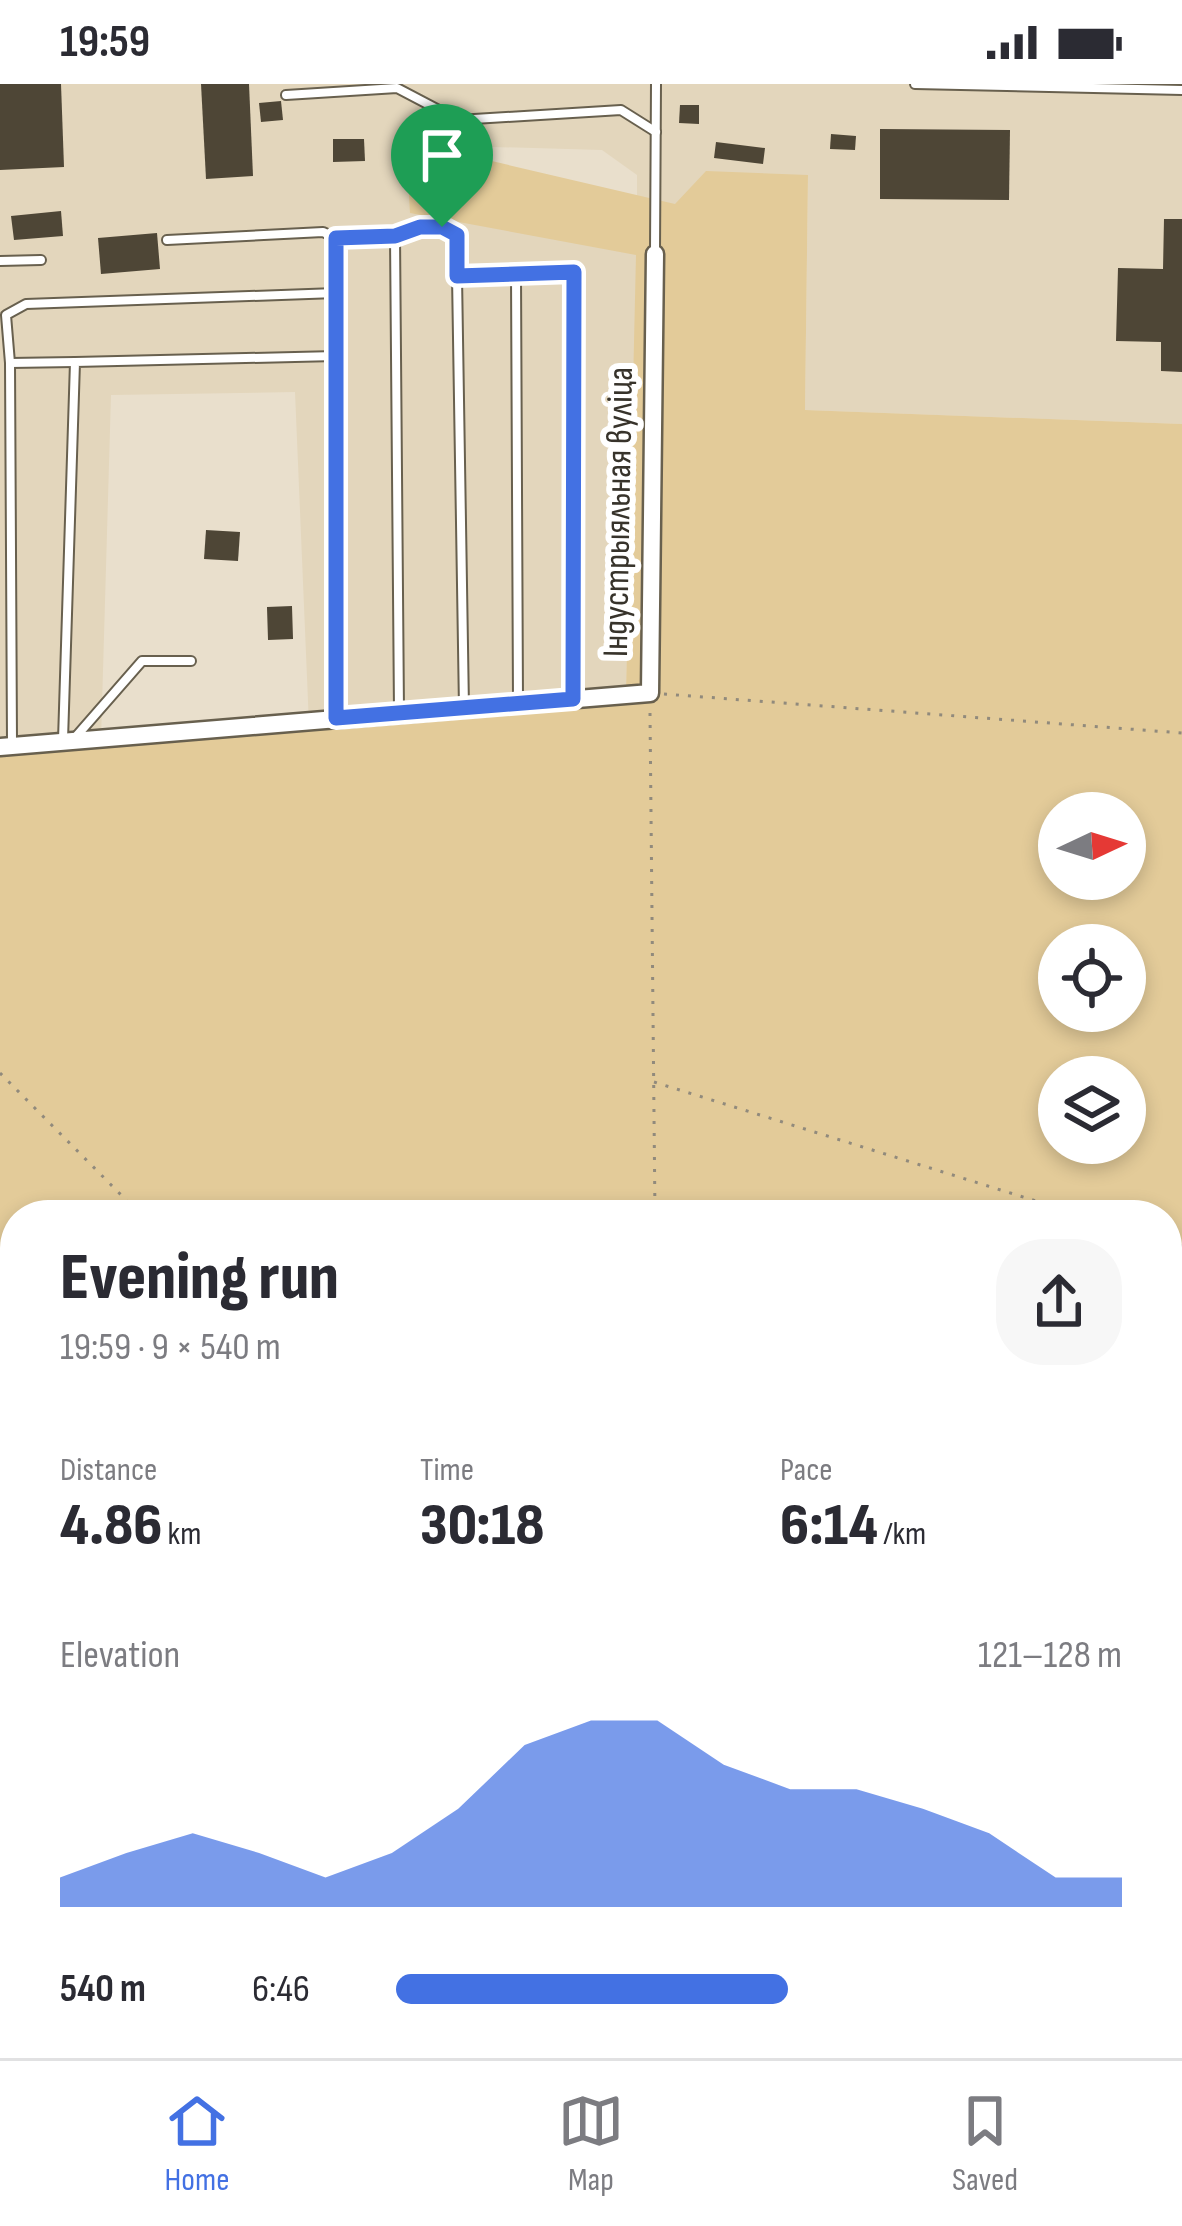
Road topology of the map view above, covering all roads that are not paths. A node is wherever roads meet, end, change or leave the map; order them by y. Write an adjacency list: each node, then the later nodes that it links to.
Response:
1 (656, 84): 5 (lane)
2 (915, 84): 3 (lane)
3 (1182, 89)
4 (286, 94): 5 (lane)
5 (656, 132): 9 (lane)
6 (395, 236): 7 (lane); 13 (lane); 22 (lane)
7 (336, 238): 8 (lane); 14 (lane)
8 (167, 240)
9 (655, 254): 19 (street, Індустрыяльная вуліца)
10 (41, 260): 11 (lane)
11 (0, 261)
12 (516, 274): 13 (lane); 19 (lane); 20 (lane)
13 (457, 276): 21 (lane)
14 (336, 293): 15 (lane); 17 (lane)
15 (336, 356): 16 (lane); 23 (lane)
16 (75, 362): 17 (lane); 24 (lane)
17 (10, 363): 25 (lane)
18 (191, 661): 24 (lane)
19 (573, 699): 20 (street, Індустрыяльная вуліца)
20 (518, 704): 21 (street, Індустрыяльная вуліца)
21 (464, 708): 22 (street, Індустрыяльная вуліца)
22 (399, 713): 23 (street, Індустрыяльная вуліца)
23 (336, 718): 24 (street, Індустрыяльная вуліца)
24 (68, 741): 25 (street, Індустрыяльная вуліца)
25 (6, 747)

